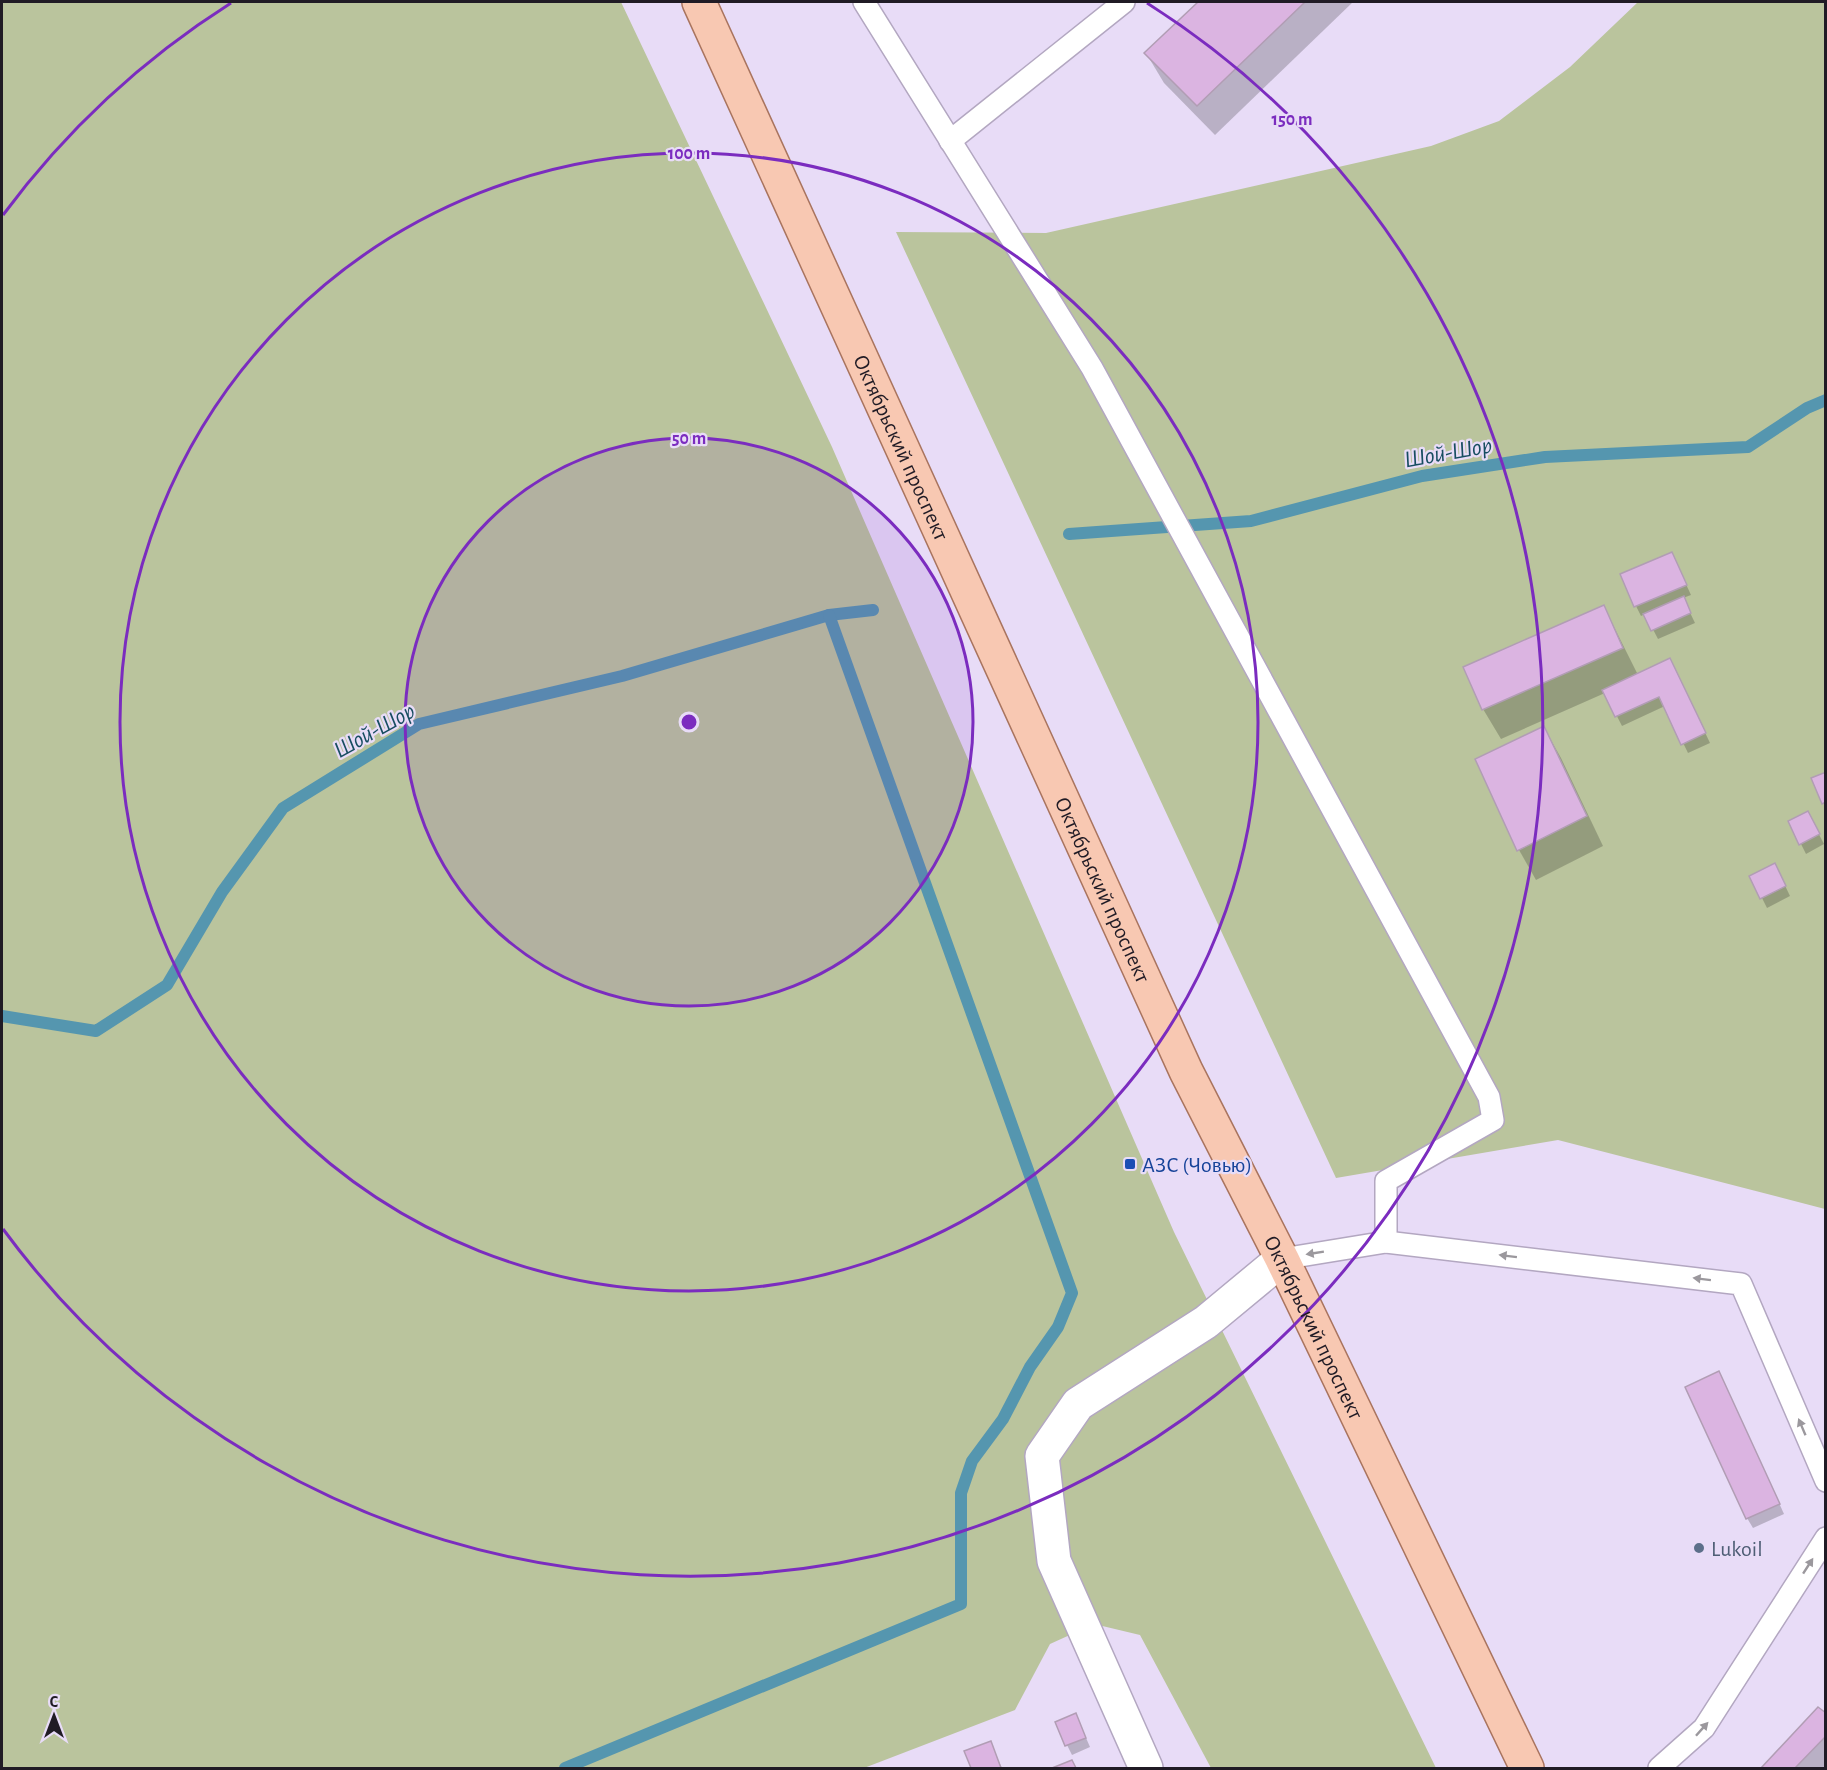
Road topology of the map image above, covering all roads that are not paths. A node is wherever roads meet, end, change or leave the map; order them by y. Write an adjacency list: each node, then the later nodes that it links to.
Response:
1 (699, 2): 6 (main road, Октябрьский проспект)
2 (864, 2): 4 (lane)
3 (1124, 2): 4 (lane)
4 (950, 141): 5 (lane)
5 (1386, 1242): 6 (lane, one-way to 6); 7 (lane, one-way to 5)
6 (1282, 1259): 9 (street); 10 (main road, Октябрьский проспект)
7 (1826, 1481)
8 (1826, 1538): 11 (lane, one-way to 8)
9 (1146, 1768)
10 (1527, 1768)
11 (1659, 1768)

